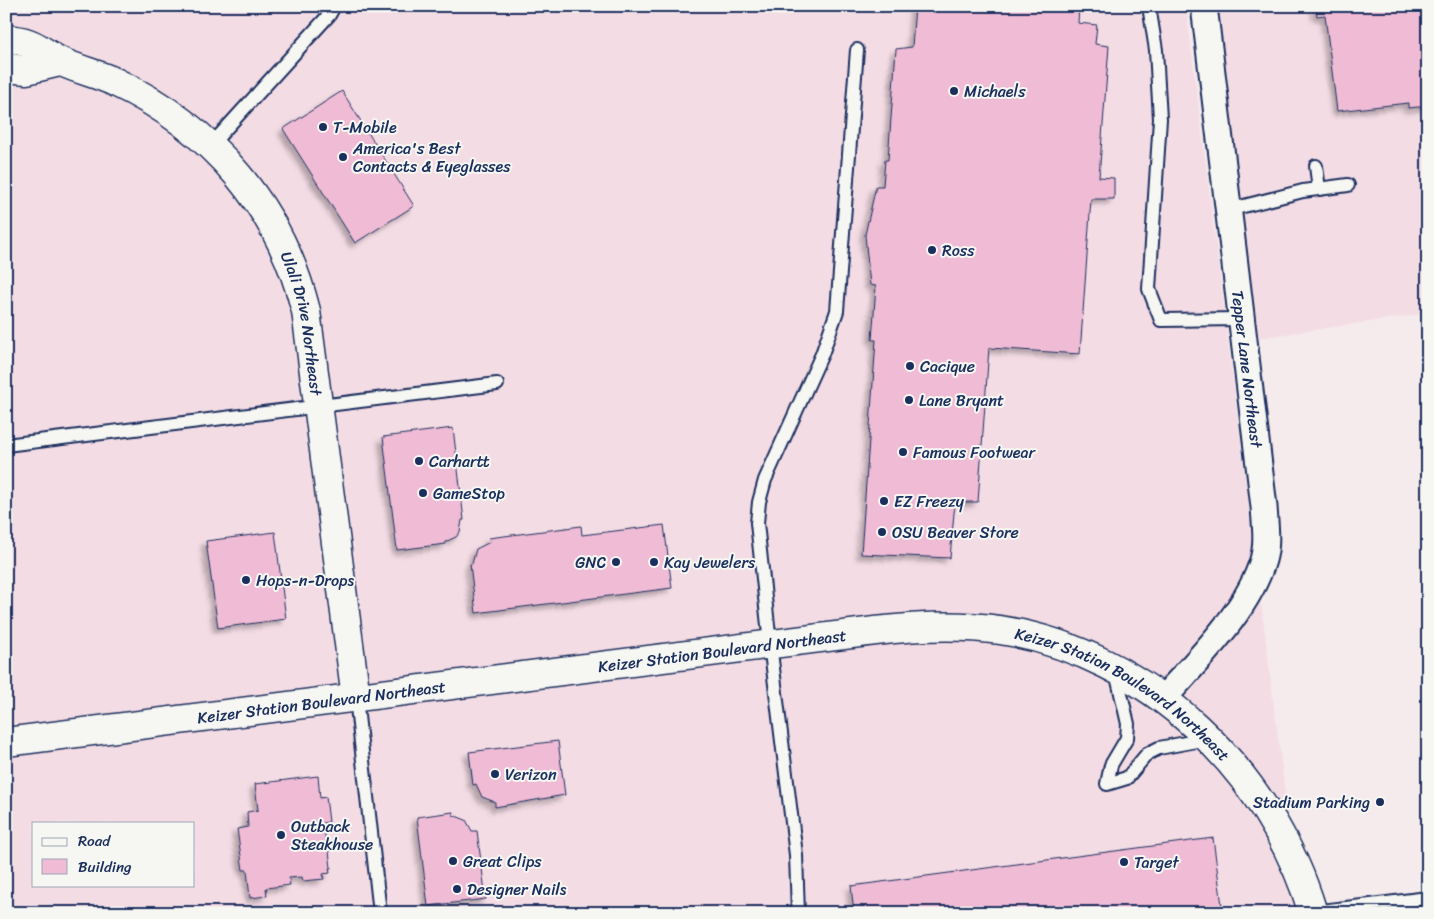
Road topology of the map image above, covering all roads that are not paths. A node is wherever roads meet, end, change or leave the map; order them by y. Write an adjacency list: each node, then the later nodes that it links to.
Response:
1 (334, 6): 8 (lane)
2 (1150, 6): 13 (lane)
3 (1204, 6): 12 (street, Tepper Lane Northeast)
4 (6, 39): 6 (main road, Ulali Drive Northeast)
5 (857, 50): 17 (lane)
6 (60, 62): 7 (main road); 8 (main road, Ulali Drive Northeast)
7 (6, 68)
8 (211, 145): 15 (main road, Ulali Drive Northeast)
9 (1316, 166): 11 (lane)
10 (1348, 185): 11 (lane)
11 (1319, 189): 12 (lane)
12 (1228, 210): 13 (street, Tepper Lane Northeast)
13 (1241, 319): 20 (street, Tepper Lane Northeast)
14 (497, 384): 15 (lane)
15 (319, 406): 16 (lane); 19 (main road, Ulali Drive Northeast)
16 (6, 446)
17 (770, 644): 18 (main road, Keizer Station Boulevard Northeast); 19 (main road, Keizer Station Boulevard Northeast); 25 (lane)
18 (1116, 669): 20 (main road, Keizer Station Boulevard Northeast); 21 (lane)
19 (356, 698): 22 (main road, Keizer Station Boulevard Northeast); 24 (lane)
20 (1163, 699): 21 (main road, Keizer Station Boulevard Northeast)
21 (1209, 738): 26 (main road, Keizer Station Boulevard Northeast)
22 (6, 742)
23 (1428, 898): 26 (lane)
24 (380, 913)
25 (798, 913)
26 (1313, 913)

